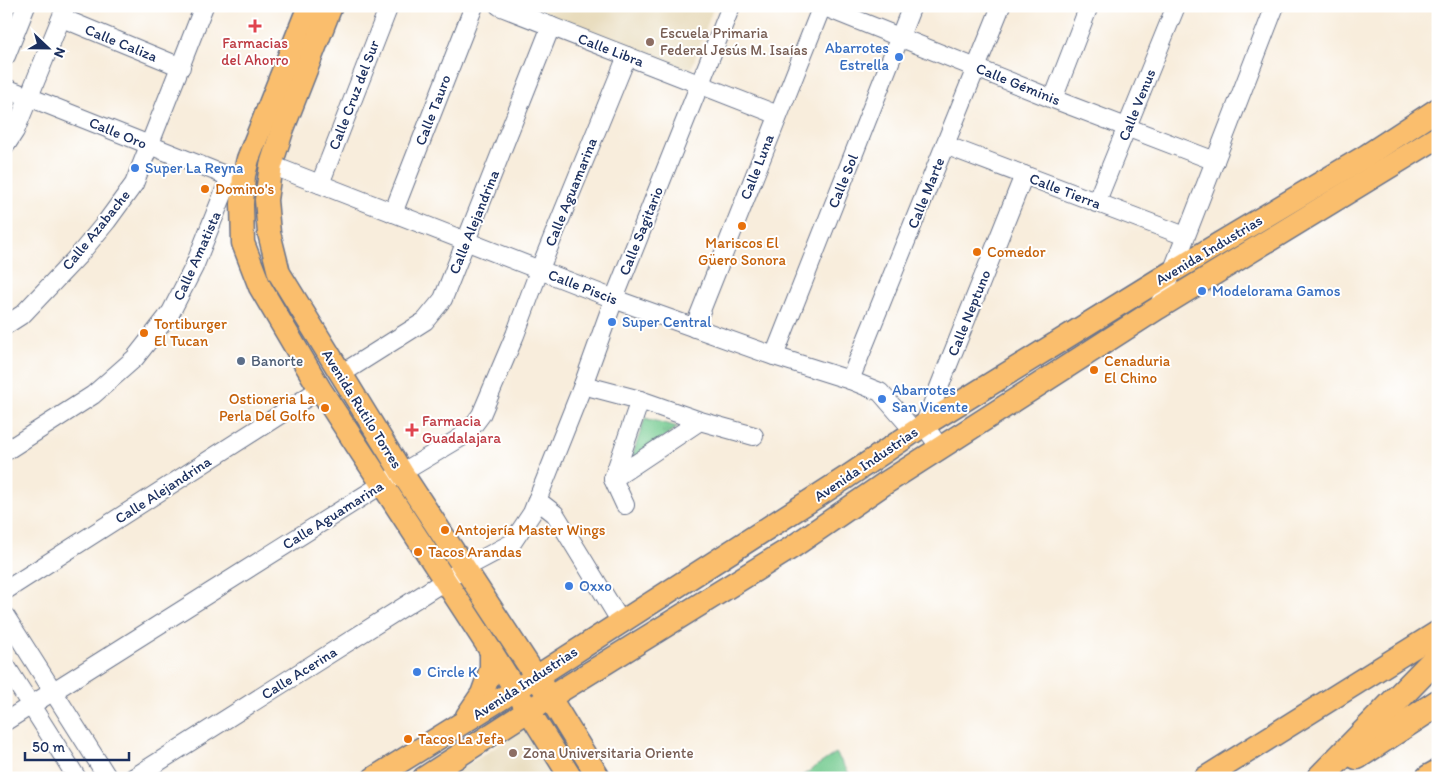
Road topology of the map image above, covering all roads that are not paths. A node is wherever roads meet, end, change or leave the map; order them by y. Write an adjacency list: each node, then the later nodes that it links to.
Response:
1 (26, 6): 18 (street)
2 (204, 6): 20 (street, Calle Azabache)
3 (331, 6): 34 (main road, Avenida Rutilo Torres)
4 (389, 6): 38 (street, Calle Cruz del Sur)
5 (474, 6): 40 (street, Calle Tauro)
6 (499, 6): 16 (street, Calle Libra)
7 (731, 6): 22 (street, Calle Sagitario)
8 (822, 6): 17 (street, Calle Géminis); 27 (street, Calle Luna)
9 (912, 6): 17 (street, Calle Sol)
10 (1001, 6): 21 (street, Calle Marte)
11 (1090, 6): 25 (street)
12 (1176, 6): 28 (street, Calle Venus)
13 (1275, 6): 33 (street)
14 (305, 8): 37 (main road, Avenida Rutilo Torres)
15 (64, 12): 20 (street, Calle Caliza); 24 (street)
16 (551, 26): 19 (street, Calle Libra); 42 (street, Calle Alejandrina)
17 (900, 37): 21 (street, Calle Géminis); 51 (street, Calle Sol)
18 (6, 56)
19 (627, 56): 22 (street, Calle Libra); 43 (street, Calle Aguamarina)
20 (180, 67): 31 (street, Calle Azabache)
21 (976, 67): 25 (street, Calle Géminis); 32 (street, Calle Marte)
22 (700, 84): 27 (street, Calle Libra); 45 (street, Calle Sagitario)
23 (6, 88): 24 (street, Calle Oro)
24 (30, 97): 30 (street); 31 (street, Calle Oro)
25 (1053, 99): 28 (street, Calle Géminis)
26 (1431, 114): 35 (main road); 44 (main road, Avenida Industrias)
27 (778, 115): 50 (street, Calle Luna)
28 (1128, 127): 33 (street, Calle Géminis); 39 (street, Calle Venus)
29 (1438, 137): 35 (main road, Avenida Industrias)
30 (6, 145)
31 (150, 145): 37 (street, Calle Oro); 48 (street, Calle Azabache)
32 (945, 145): 36 (street, Calle Tierra); 53 (street, Calle Marte)
33 (1215, 161): 41 (street)
34 (271, 165): 38 (street, Calle Piscis); 52 (main road, Avenida Rutilo Torres)
35 (1388, 168): 47 (main road, Avenida Industrias)
36 (1024, 175): 39 (street, Calle Tierra); 58 (street, Calle Neptuno)
37 (237, 176): 55 (main road, Avenida Rutilo Torres); 61 (street, Calle Amatista)
38 (320, 184): 40 (street, Calle Piscis)
39 (1096, 203): 41 (street, Calle Tierra)
40 (393, 213): 42 (street, Calle Piscis)
41 (1185, 236): 44 (street)
42 (466, 242): 43 (street, Calle Piscis); 52 (street, Calle Alejandrina)
43 (539, 271): 45 (street, Calle Piscis); 62 (street, Calle Aguamarina)
44 (1170, 273): 46 (main road, Avenida Industrias); 47 (street)
45 (614, 299): 50 (street, Calle Piscis); 54 (street, Calle Sagitario)
46 (1116, 306): 49 (main road); 58 (main road, Avenida Industrias)
47 (1158, 308): 49 (main road, Avenida Industrias)
48 (6, 325)
49 (1128, 327): 60 (main road, Avenida Industrias)
50 (694, 328): 51 (street, Calle Piscis)
51 (774, 356): 53 (street, Calle Piscis)
52 (340, 374): 62 (main road, Avenida Rutilo Torres)
53 (850, 380): 58 (street, Calle Piscis)
54 (583, 385): 56 (street); 65 (street, Calle Sagitario)
55 (320, 389): 64 (main road, Avenida Rutilo Torres); 69 (street, Calle Alejandrina)
56 (640, 400): 57 (street); 63 (street)
57 (700, 421): 59 (street); 63 (street)
58 (919, 428): 60 (street); 71 (main road, Avenida Industrias)
59 (754, 436)
60 (940, 448): 81 (main road, Avenida Industrias)
61 (6, 451)
62 (402, 473): 64 (street, Calle Aguamarina); 67 (main road, Avenida Rutilo Torres)
63 (613, 479): 66 (street)
64 (381, 485): 68 (main road, Avenida Rutilo Torres); 80 (street, Calle Aguamarina)
65 (537, 500): 67 (street, Calle Sagitario); 71 (street)
66 (625, 505)
67 (465, 568): 68 (street, Calle Acerina); 73 (main road, Avenida Rutilo Torres)
68 (445, 581): 74 (main road, Avenida Rutilo Torres); 90 (street, Calle Acerina)
69 (6, 590)
70 (6, 617): 80 (street)
71 (621, 622): 75 (main road, Avenida Industrias)
72 (1438, 632): 95 (main road)
73 (512, 642): 75 (main road); 78 (main road, Avenida Rutilo Torres)
74 (491, 650): 79 (main road, Avenida Rutilo Torres); 86 (main road)
75 (576, 650): 78 (main road, Avenida Industrias)
76 (1438, 657): 96 (highway)
77 (6, 666): 83 (street)
78 (536, 677): 79 (main road, Avenida Industrias); 81 (main road, Avenida Rutilo Torres)
79 (514, 690): 84 (main road, Avenida Rutilo Torres); 86 (main road, Avenida Industrias)
80 (53, 692): 83 (street, Calle Aguamarina); 89 (street)
81 (550, 698): 84 (main road, Avenida Industrias); 94 (main road, Avenida Rutilo Torres)
82 (1438, 703): 97 (highway)
83 (31, 706): 85 (street, Calle Aguamarina); 88 (street)
84 (528, 711): 92 (main road, Avenida Industrias); 93 (main road, Avenida Rutilo Torres)
85 (6, 722)
86 (462, 723): 91 (main road, Avenida Industrias)
87 (1438, 773): 98 (highway)
88 (78, 778)
89 (108, 778)
90 (133, 778)
91 (374, 778)
92 (424, 778)
93 (571, 778)
94 (599, 778)
95 (1205, 778)
96 (1320, 778)
97 (1325, 778)
98 (1429, 778)

